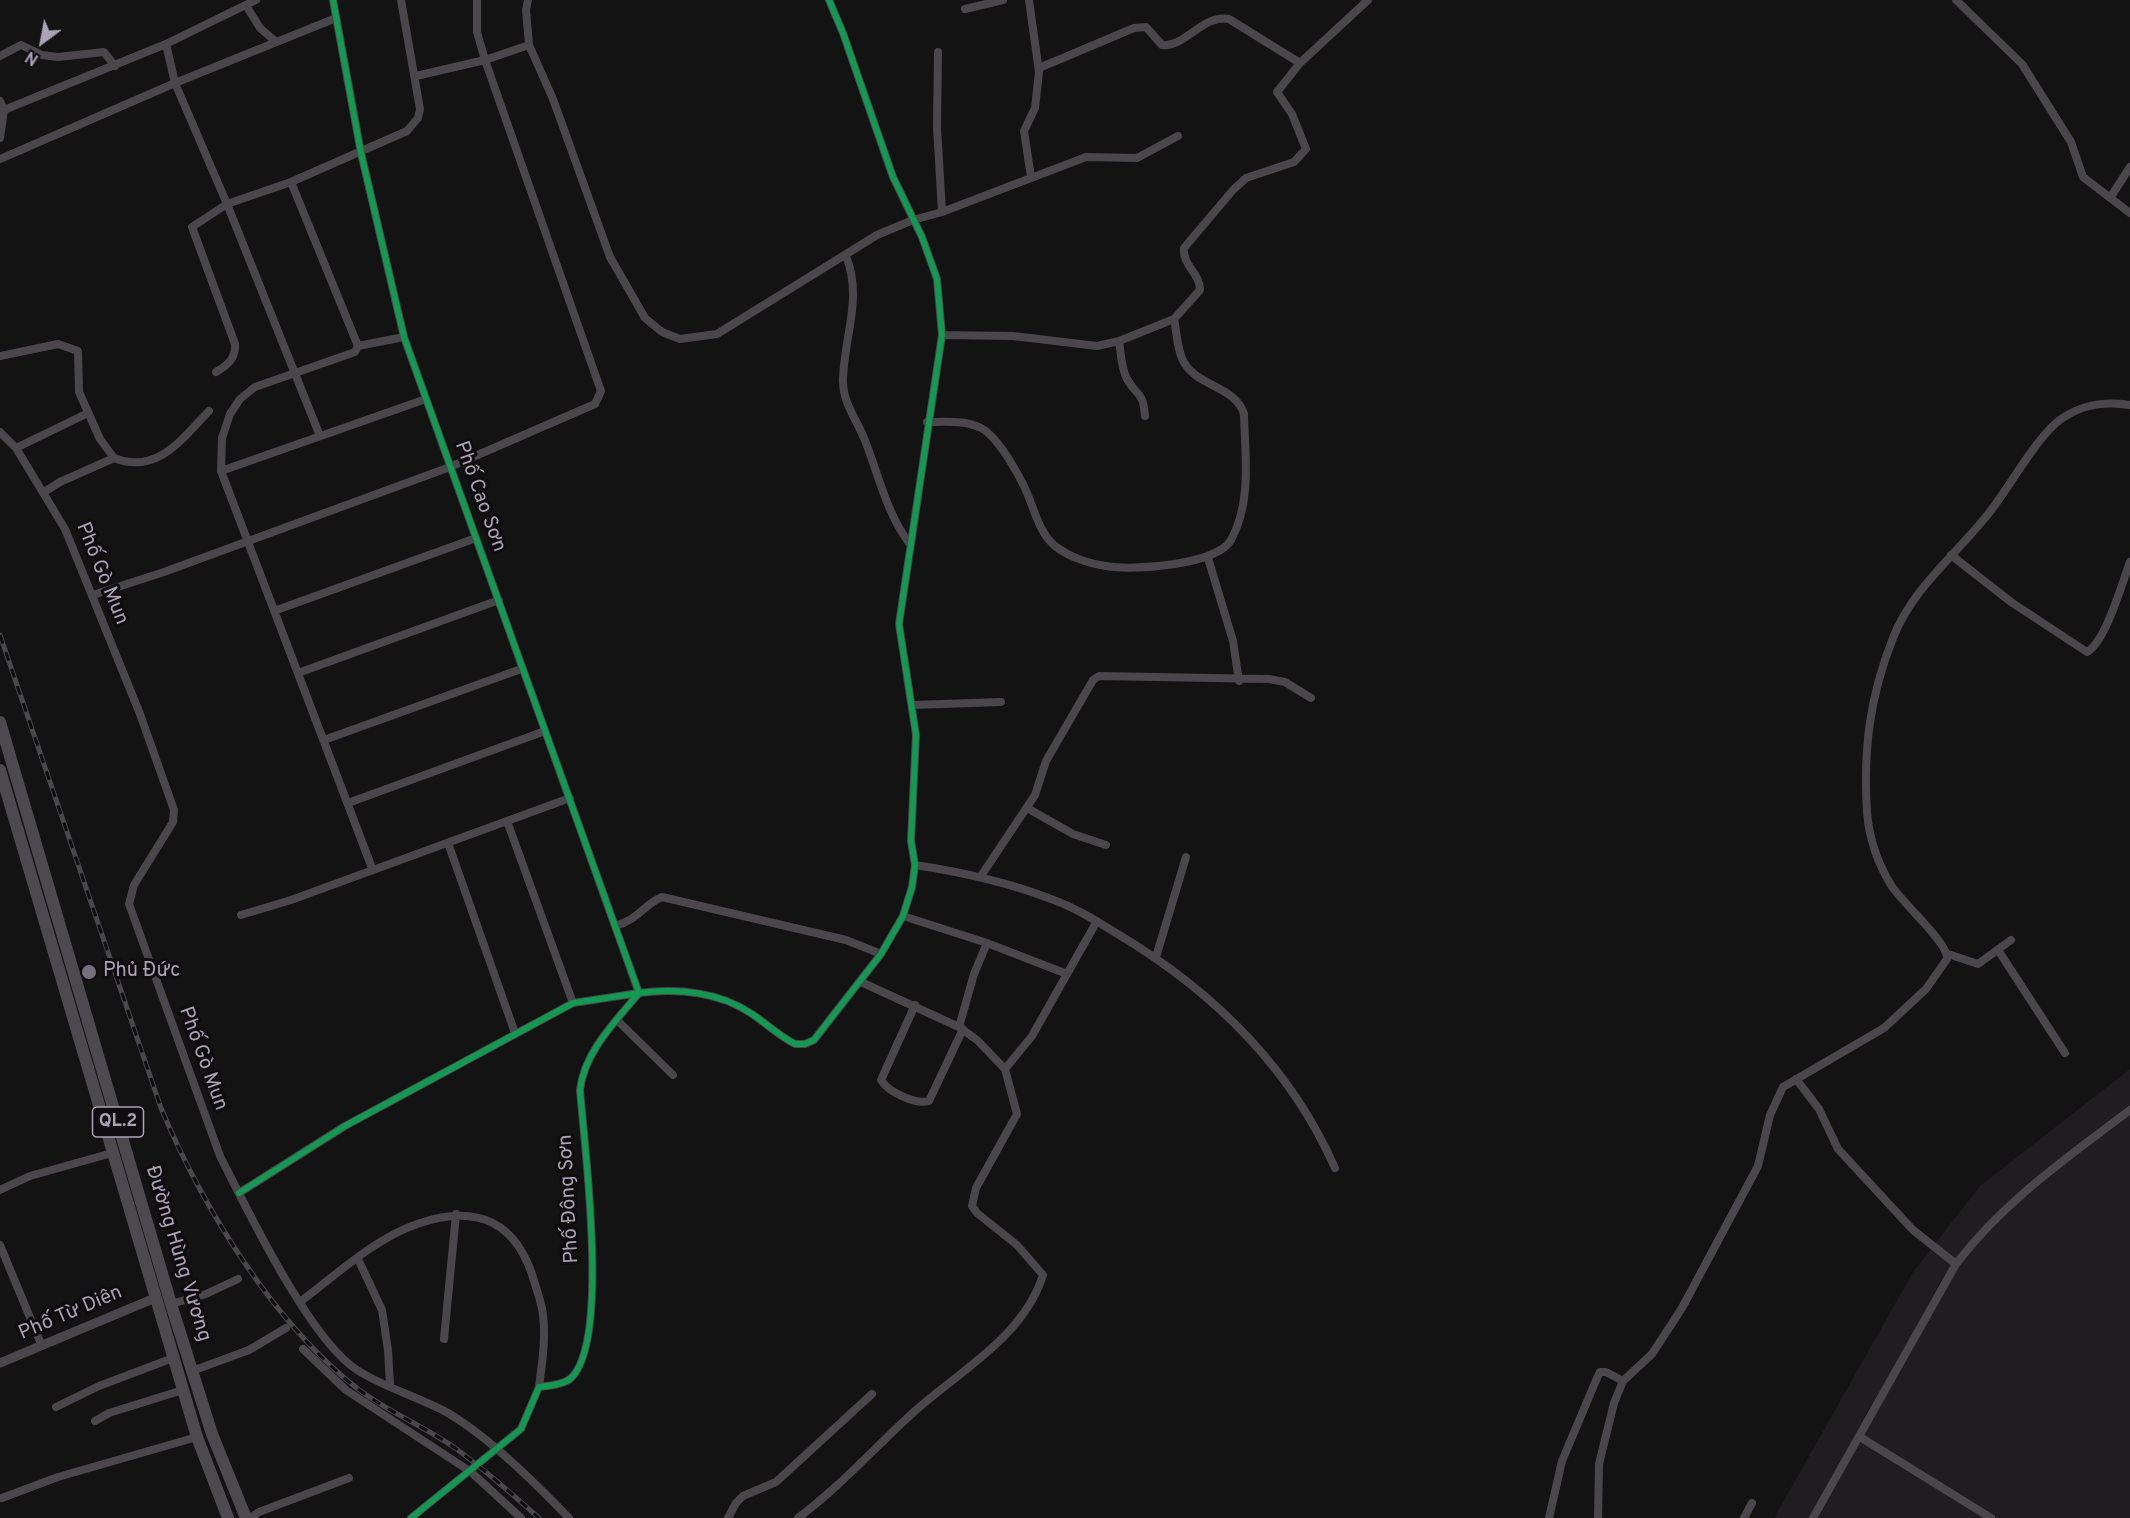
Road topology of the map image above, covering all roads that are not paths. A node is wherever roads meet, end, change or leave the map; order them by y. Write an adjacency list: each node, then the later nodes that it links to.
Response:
1 (256, 0): 11 (street)
2 (333, 0): 13 (street, Phố Cao Sơn)
3 (401, 0): 23 (street)
4 (477, 0): 19 (street)
5 (528, 0): 16 (street)
6 (829, 0): 38 (street)
7 (1003, 0): 12 (street)
8 (1029, 0): 22 (street)
9 (1956, 0): 34 (street)
10 (1366, 1): 20 (street)
11 (246, 7): 14 (street); 15 (street)
12 (965, 9)
13 (336, 18): 14 (street); 29 (street, Phố Cao Sơn)
14 (275, 41): 24 (street)
15 (166, 44): 21 (street); 24 (street)
16 (530, 45): 19 (street); 39 (street)
17 (938, 52): 36 (street)
18 (0, 56): 21 (street)
19 (484, 60): 23 (street); 58 (street)
20 (1300, 63): 22 (street); 40 (street)
21 (115, 66): 26 (street)
22 (1039, 68): 32 (street)
23 (416, 76): 29 (street)
24 (175, 83): 30 (street); 35 (street)
25 (0, 101): 26 (street)
26 (4, 110): 28 (street)
27 (1178, 136): 32 (street)
28 (0, 138)
29 (361, 153): 33 (street); 42 (street, Phố Cao Sơn)
30 (0, 159)
31 (2130, 167): 34 (street)
32 (1031, 177): 36 (street)
33 (291, 182): 35 (street); 44 (street)
34 (2110, 198): 37 (street)
35 (227, 204): 46 (street); 47 (street)
36 (942, 212): 38 (street)
37 (2130, 213)
38 (913, 220): 39 (street); 41 (street)
39 (846, 256): 63 (street)
40 (1174, 319): 43 (street); 65 (street)
41 (942, 335): 43 (street); 53 (street)
42 (404, 337): 44 (street); 48 (street, Phố Cao Sơn)
43 (1119, 341): 52 (street)
44 (358, 346): 47 (street)
45 (0, 356): 51 (street)
46 (216, 372)
47 (295, 373): 55 (street); 59 (street)
48 (426, 399): 55 (street); 58 (street, Phố Cao Sơn)
49 (2130, 405): 64 (street)
50 (209, 411): 57 (street)
51 (88, 412): 56 (street); 57 (street)
52 (1145, 416)
53 (927, 422): 63 (street); 65 (street)
54 (0, 432): 56 (street, Phố Gò Mun)
55 (320, 436): 59 (street)
56 (16, 448): 60 (street, Phố Gò Mun)
57 (114, 458): 60 (street)
58 (450, 467): 61 (street, Phố Cao Sơn); 62 (street)
59 (221, 471): 62 (street)
60 (44, 492): 67 (street, Phố Gò Mun)
61 (476, 538): 68 (street, Phố Cao Sơn); 69 (street)
62 (248, 541): 67 (street); 69 (street)
63 (909, 543): 75 (street)
64 (1951, 555): 66 (street); 98 (street)
65 (1208, 558): 72 (street)
66 (2130, 562)
67 (93, 596): 116 (street, Phố Gò Mun)
68 (498, 600): 70 (street, Phố Cao Sơn); 71 (street)
69 (274, 611): 71 (street)
70 (521, 669): 77 (street, Phố Cao Sơn); 78 (street)
71 (298, 673): 78 (street)
72 (1239, 681): 73 (street); 82 (street)
73 (1311, 698)
74 (1001, 702): 75 (street)
75 (913, 705): 87 (street)
76 (0, 722): 124 (highway, Đường Hùng Vương / QL.2)
77 (545, 731): 80 (street, Phố Cao Sơn); 81 (street)
78 (324, 740): 81 (street)
79 (0, 770): 113 (highway, Đường Hùng Vương / QL.2)
80 (570, 798): 83 (street); 93 (street, Phố Cao Sơn)
81 (348, 803): 88 (street)
82 (1026, 808): 85 (street); 89 (street)
83 (507, 820): 84 (street); 103 (street)
84 (448, 843): 88 (street); 107 (street)
85 (1106, 845)
86 (1186, 857): 99 (street)
87 (915, 865): 89 (street); 91 (street)
88 (372, 868): 90 (street)
89 (981, 876): 92 (street)
90 (241, 915)
91 (903, 916): 95 (street); 97 (street)
92 (1097, 921): 99 (street); 100 (street)
93 (615, 926): 97 (street); 102 (street, Phố Cao Sơn)
94 (2011, 940): 96 (street)
95 (987, 943): 100 (street); 106 (street)
96 (1998, 950): 98 (street); 108 (street)
97 (881, 954): 101 (street)
98 (1947, 954): 111 (street)
99 (1156, 957): 114 (street)
100 (1067, 974): 109 (street)
101 (861, 982): 102 (street); 104 (street)
102 (639, 993): 103 (street); 105 (street, Phố Đông Sơn)
103 (573, 1003): 107 (street)
104 (915, 1005): 106 (street); 106 (street)
105 (617, 1020): 110 (street); 134 (street, Phố Đông Sơn)
106 (961, 1028): 109 (street)
107 (515, 1033): 116 (street)
108 (2065, 1053)
109 (1005, 1069): 152 (street)
110 (673, 1075)
111 (1796, 1079): 120 (street); 132 (street)
112 (2130, 1110): 120 (street)
113 (112, 1153): 115 (street); 122 (highway, Đường Hùng Vương / QL.2)
114 (1335, 1168)
115 (0, 1190)
116 (238, 1193): 123 (street, Phố Gò Mun)
117 (456, 1214): 119 (street); 126 (street); 134 (street)
118 (0, 1245): 127 (street)
119 (358, 1258): 123 (street); 133 (street)
120 (1956, 1264): 140 (street)
121 (238, 1279): 124 (street)
122 (155, 1298): 127 (street, Phố Từ Diên); 129 (highway, Đường Hùng Vương / QL.2)
123 (300, 1302): 133 (street, Phố Gò Mun)
124 (171, 1304): 131 (highway, Đường Hùng Vương / QL.2)
125 (286, 1328): 131 (street)
126 (444, 1339)
127 (41, 1344): 130 (street, Phố Từ Diên)
128 (303, 1349): 142 (street)
129 (173, 1358): 135 (highway, Đường Hùng Vương / QL.2); 137 (street)
130 (0, 1363)
131 (192, 1371): 147 (highway, Đường Hùng Vương / QL.2)
132 (1623, 1381): 153 (street); 154 (street)
133 (390, 1385): 141 (street, Phố Gò Mun)
134 (539, 1388): 141 (street)
135 (183, 1390): 138 (street); 139 (highway, Đường Hùng Vương / QL.2)
136 (872, 1394): 151 (street)
137 (56, 1407)
138 (95, 1422)
139 (197, 1437): 144 (street); 146 (highway, Đường Hùng Vương / QL.2)
140 (1860, 1437): 156 (street); 157 (street)
141 (496, 1450): 142 (street); 150 (street, Phố Gò Mun)
142 (471, 1472): 148 (street); 149 (street)
143 (349, 1478): 147 (street)
144 (2, 1498)
145 (1752, 1503): 155 (street)
146 (228, 1518)
147 (248, 1518)
148 (411, 1518)
149 (521, 1518)
150 (569, 1518)
151 (728, 1518)
152 (798, 1518)
153 (1550, 1518)
154 (1598, 1518)
155 (1744, 1518)
156 (1813, 1518)
157 (1991, 1518)

